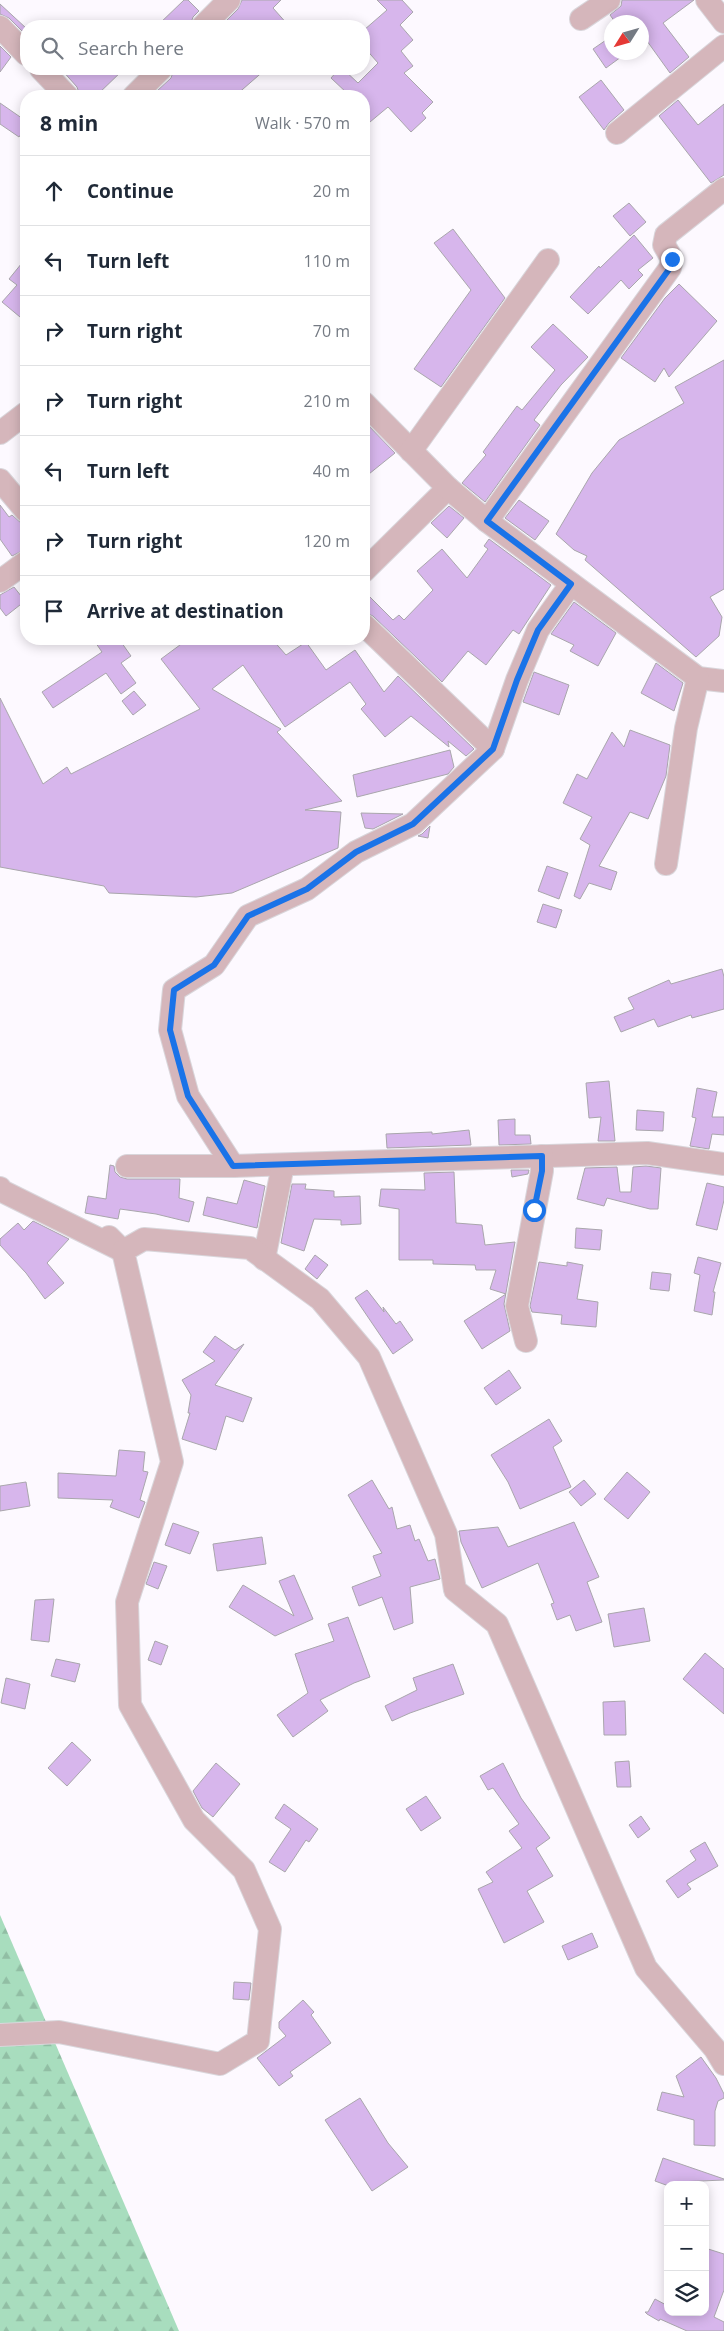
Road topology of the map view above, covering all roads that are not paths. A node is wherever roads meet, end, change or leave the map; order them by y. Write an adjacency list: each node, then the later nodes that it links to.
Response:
1 (229, 0): 4 (street)
2 (609, 0): 5 (street)
3 (707, 0): 6 (street)
4 (209, 20)
5 (581, 20)
6 (724, 22)
7 (0, 27): 9 (street)
8 (724, 46): 14 (street)
9 (20, 48)
10 (47, 75): 12 (street)
11 (155, 75): 13 (street)
12 (61, 90)
13 (140, 90)
14 (617, 133)
15 (724, 189): 24 (street)
16 (548, 260): 20 (street)
17 (370, 409): 20 (street)
18 (20, 418): 19 (street)
19 (0, 433)
20 (411, 451): 22 (street)
21 (0, 480): 23 (street)
22 (448, 488): 24 (street); 25 (street)
23 (20, 504)
24 (487, 521): 28 (street)
25 (370, 565)
26 (20, 566): 27 (street)
27 (0, 581)
28 (571, 584): 30 (street); 32 (street)
29 (370, 631): 32 (street)
30 (698, 678): 31 (street); 33 (street)
31 (724, 681)
32 (493, 749): 38 (street)
33 (666, 864)
34 (542, 1156): 35 (street); 36 (street); 42 (street)
35 (724, 1164)
36 (283, 1165): 38 (street); 41 (street)
37 (127, 1166): 38 (street)
38 (233, 1166)
39 (0, 1188): 40 (street)
40 (116, 1244): 41 (street); 43 (street)
41 (264, 1259): 44 (street)
42 (526, 1341)
43 (0, 2035)
44 (724, 2064)

